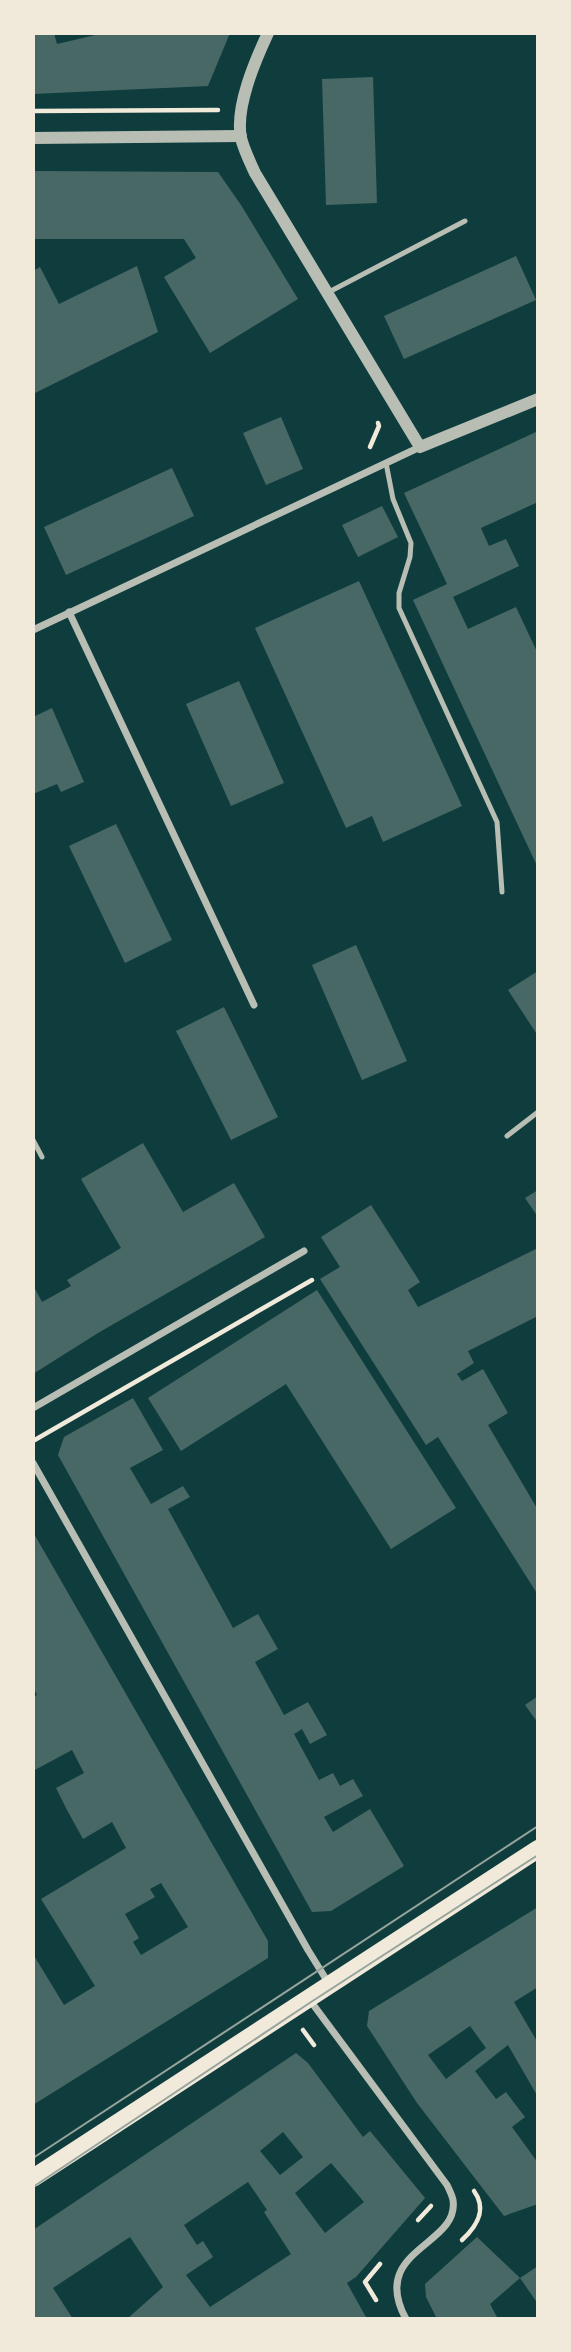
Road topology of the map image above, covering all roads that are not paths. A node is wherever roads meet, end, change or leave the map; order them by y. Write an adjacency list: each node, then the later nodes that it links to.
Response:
1 (268, 33): 2 (street)
2 (241, 136): 3 (street); 5 (street)
3 (33, 138)
4 (465, 221): 5 (lane)
5 (327, 293): 7 (street)
6 (538, 399): 7 (street)
7 (420, 447): 8 (street)
8 (386, 463): 9 (street); 11 (lane)
9 (69, 612): 10 (street); 12 (street)
10 (33, 629)
11 (502, 892)
12 (254, 1005)
13 (538, 1112): 14 (lane)
14 (507, 1136)
15 (33, 1140): 16 (lane)
16 (42, 1157)
17 (304, 1251): 18 (street)
18 (33, 1408)
19 (33, 1463): 21 (street)
20 (538, 1849): 21 (main road)
21 (330, 1985): 22 (main road)
22 (309, 1998): 23 (main road); 24 (street)
23 (33, 2178)
24 (406, 2319)

